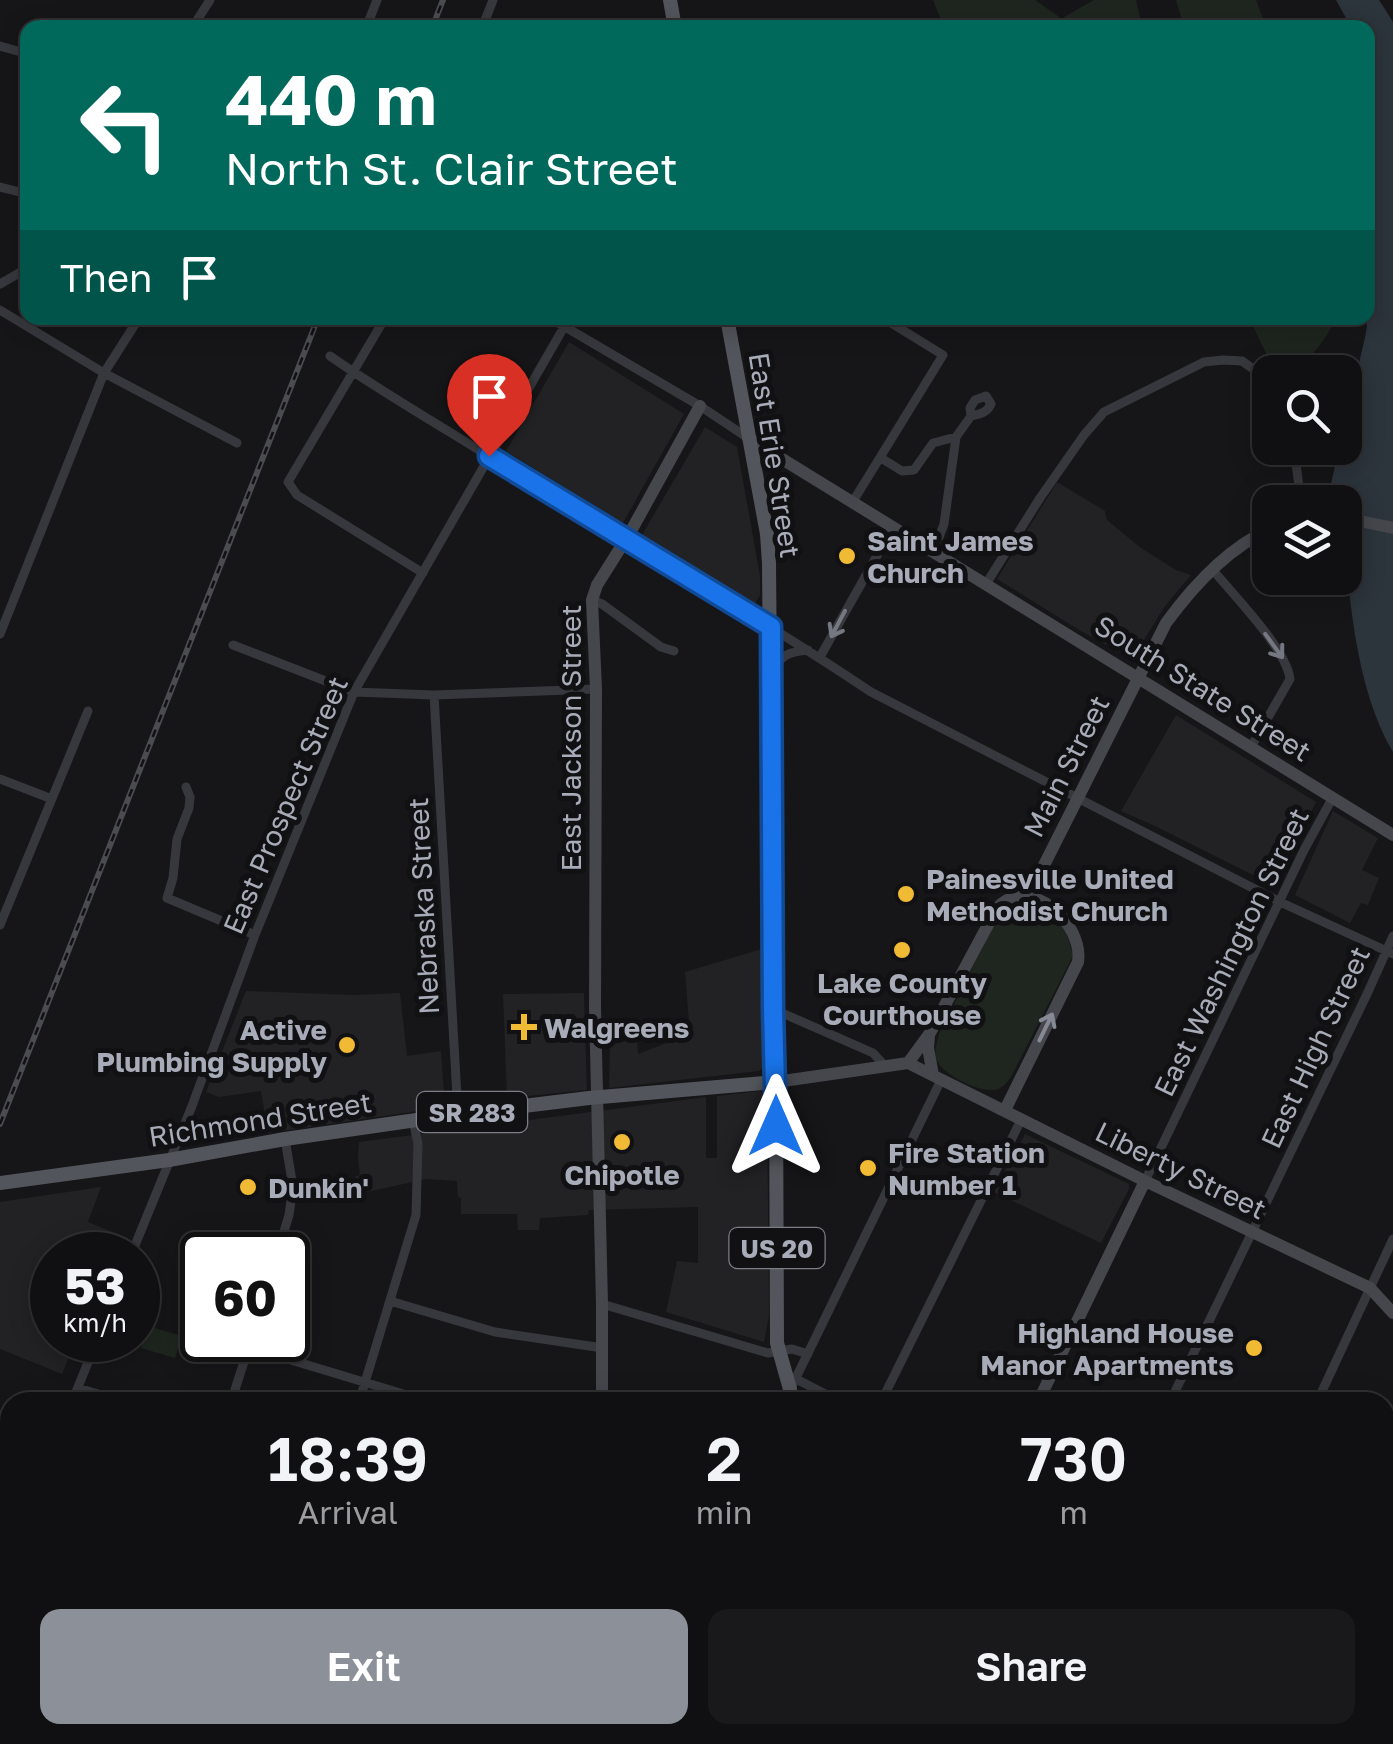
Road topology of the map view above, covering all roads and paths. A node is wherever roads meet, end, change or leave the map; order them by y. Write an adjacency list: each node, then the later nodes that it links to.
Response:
1 (24, 325): 11 (street)
2 (136, 325): 11 (street)
3 (381, 325): 10 (street)
4 (561, 325): 7 (street)
5 (728, 325): 15 (main road, East Erie Street / US 20)
6 (894, 325): 18 (street)
7 (564, 327): 12 (street); 17 (street, East Prospect Street)
8 (330, 356): 10 (street)
9 (1252, 369): 28 (street)
10 (352, 372): 17 (street); 27 (street)
11 (104, 374): 16 (street); 31 (street)
12 (700, 406): 15 (street); 24 (street, East Jackson Street)
13 (971, 416): 14 (street)
14 (956, 437): 18 (street); 25 (street)
15 (748, 438): 19 (street, South State Street); 30 (main road, East Erie Street / US 20)
16 (236, 442)
17 (489, 456): 24 (street); 27 (street, East Prospect Street)
18 (880, 458): 19 (street)
19 (852, 503): 22 (street, South State Street)
20 (1362, 522): 21 (street)
21 (1393, 528)
22 (892, 529): 25 (street, South State Street); 35 (street, one-way to 35)
23 (1252, 538): 26 (street, Main Street)
24 (625, 539): 29 (street, East Jackson Street); 30 (street)
25 (934, 553): 28 (street, South State Street)
26 (1214, 570): 37 (street, Main Street); 42 (street, one-way to 42)
27 (424, 573): 39 (street, East Prospect Street)
28 (986, 584): 37 (street, South State Street)
29 (592, 600): 34 (street); 38 (street, East Jackson Street)
30 (771, 627): 33 (street); 36 (main road, East Erie Street / US 20)
31 (0, 634)
32 (234, 645): 39 (street)
33 (808, 650): 35 (street); 36 (street)
34 (674, 651)
35 (820, 658): 45 (street)
36 (772, 672): 55 (main road, East Erie Street / US 20)
37 (1137, 678): 42 (street, South State Street); 45 (street, Main Street)
38 (596, 689): 40 (street); 61 (street, East Jackson Street)
39 (354, 692): 40 (street); 52 (street, East Prospect Street)
40 (434, 695): 63 (street, Nebraska Street)
41 (88, 712): 47 (street)
42 (1251, 747): 46 (street, South State Street)
43 (0, 779): 47 (street)
44 (186, 787): 52 (street)
45 (1079, 797): 49 (street, Main Street); 50 (street)
46 (1333, 798): 48 (street, South State Street); 50 (street, East Washington Street)
47 (52, 799): 51 (street)
48 (1393, 835)
49 (1028, 897): 56 (street); 62 (street, one-way to 49)
50 (1280, 902): 54 (street); 68 (street, East Washington Street)
51 (0, 925)
52 (255, 935): 67 (street, East Prospect Street)
53 (1393, 936): 54 (street, East High Street)
54 (1389, 952): 72 (street, East High Street)
55 (773, 1010): 58 (street); 60 (main road, East Erie Street / US 20)
56 (930, 1033): 57 (street); 59 (street)
57 (908, 1063): 58 (street, Richmond Street); 59 (street)
58 (885, 1066): 60 (street, Richmond Street)
59 (937, 1078): 62 (street, Liberty Street); 80 (street)
60 (776, 1082): 61 (main road, Richmond Street / SR 283); 79 (main road, US 20)
61 (598, 1098): 63 (main road, Richmond Street / SR 283); 76 (street, East Jackson Street)
62 (1005, 1110): 65 (street, Liberty Street)
63 (458, 1114): 64 (main road, Richmond Street / SR 283)
64 (414, 1120): 66 (main road, Richmond Street / SR 283); 75 (street)
65 (1021, 1120): 68 (street, Liberty Street); 93 (street)
66 (285, 1139): 67 (main road, Richmond Street / SR 283); 71 (street)
67 (169, 1160): 69 (main road, Richmond Street / SR 283); 70 (street, East Prospect Street)
68 (1145, 1181): 72 (street, Liberty Street); 94 (street)
69 (0, 1183)
70 (140, 1232)
71 (284, 1232)
72 (1252, 1232): 74 (street, Liberty Street); 95 (street, East High Street)
73 (1393, 1239): 74 (street)
74 (1370, 1288): 77 (street, Liberty Street); 96 (street)
75 (390, 1301): 78 (street); 84 (street)
76 (602, 1304): 78 (street, East Jackson Street); 79 (street)
77 (1393, 1313)
78 (602, 1348): 92 (street, East Jackson Street)
79 (780, 1352): 80 (street); 86 (main road, US 20)
80 (808, 1354): 86 (street)
81 (88, 1362): 85 (street)
82 (241, 1362): 89 (street)
83 (300, 1362): 84 (street)
84 (364, 1383): 90 (street); 91 (street)
85 (78, 1388): 87 (street); 88 (street)
86 (792, 1390)
87 (76, 1392)
88 (91, 1392)
89 (234, 1392)
90 (362, 1392)
91 (395, 1392)
92 (602, 1392)
93 (886, 1392)
94 (1043, 1392)
95 (1175, 1392)
96 (1322, 1392)

